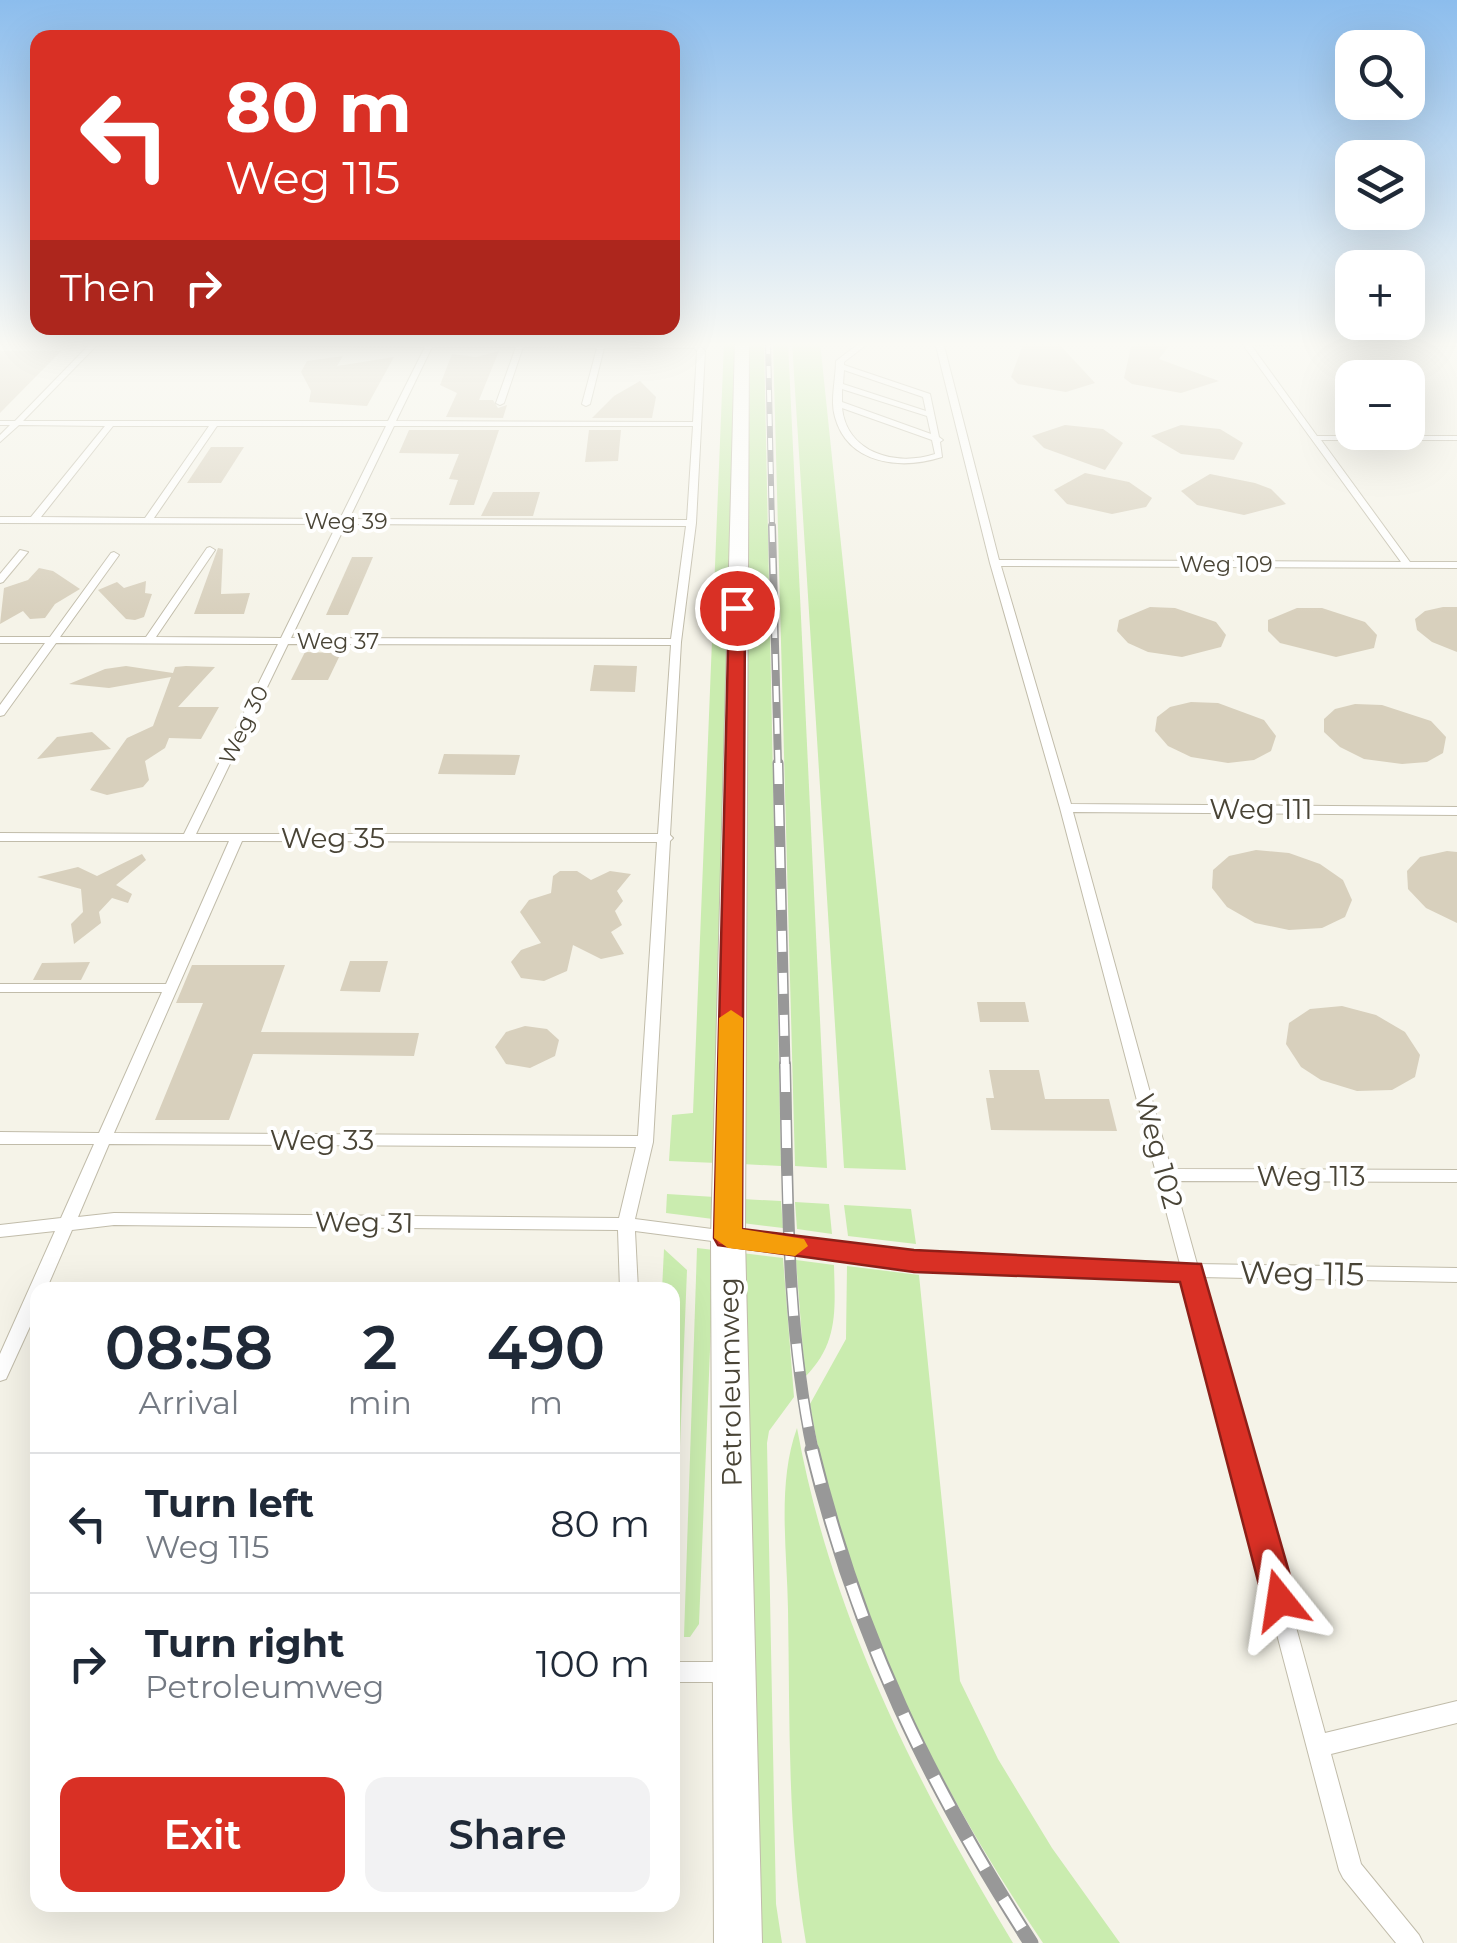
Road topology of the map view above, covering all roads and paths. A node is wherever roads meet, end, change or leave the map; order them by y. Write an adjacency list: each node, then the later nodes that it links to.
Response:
1 (103, 433): 15 (lane)
2 (208, 433): 16 (lane)
3 (386, 433): 17 (lane, Weg 30)
4 (696, 433): 18 (lane)
5 (741, 433): 48 (street, Petroleumweg)
6 (849, 433): 13 (lane)
7 (918, 433): 13 (lane)
8 (936, 433): 13 (lane)
9 (962, 433): 22 (lane, Weg 102)
10 (1310, 433): 11 (lane)
11 (1314, 438): 12 (lane); 23 (lane)
12 (1457, 438)
13 (938, 440)
14 (0, 520): 15 (lane, Weg 39)
15 (34, 520): 16 (lane, Weg 39)
16 (148, 520): 17 (lane, Weg 39)
17 (343, 521): 18 (lane, Weg 39); 29 (lane, Weg 30)
18 (691, 522): 30 (lane)
19 (210, 550): 28 (lane)
20 (23, 552): 25 (lane)
21 (114, 556): 27 (lane)
22 (995, 564): 23 (lane, Weg 109); 32 (lane, Weg 102)
23 (1407, 564): 24 (lane, Weg 109)
24 (1457, 565)
25 (0, 580)
26 (0, 640): 27 (lane, Weg 37)
27 (50, 640): 28 (lane, Weg 37); 31 (lane)
28 (150, 640): 29 (lane, Weg 37)
29 (285, 641): 30 (lane, Weg 37); 35 (lane, Weg 30)
30 (676, 642): 37 (lane)
31 (0, 713)
32 (1066, 808): 33 (lane, Weg 111); 43 (lane, Weg 102)
33 (1457, 811)
34 (0, 837): 35 (lane, Weg 35)
35 (188, 838): 36 (lane, Weg 35)
36 (237, 838): 37 (lane, Weg 35); 39 (lane)
37 (667, 838): 42 (lane)
38 (0, 988): 39 (lane)
39 (171, 988): 41 (lane)
40 (0, 1138): 41 (lane, Weg 33)
41 (104, 1139): 42 (lane, Weg 33); 45 (lane)
42 (645, 1142): 46 (lane)
43 (1165, 1176): 44 (lane, Weg 113); 49 (lane, Weg 102)
44 (1457, 1176)
45 (66, 1224): 46 (lane, Weg 31); 47 (lane, Weg 31); 51 (lane)
46 (626, 1224): 48 (lane, Weg 31); 52 (lane)
47 (0, 1231)
48 (728, 1238): 49 (lane, Weg 115); 56 (street, Petroleumweg)
49 (1191, 1272): 50 (lane, Weg 115); 58 (lane, Weg 102)
50 (1457, 1275)
51 (40, 1282)
52 (629, 1282)
53 (30, 1306): 54 (lane)
54 (0, 1374)
55 (680, 1672): 56 (lane)
56 (732, 1672): 59 (street, Petroleumweg)
57 (1457, 1712): 58 (lane)
58 (1319, 1746): 60 (lane, Weg 102)
59 (738, 1943)
60 (1411, 1943)

